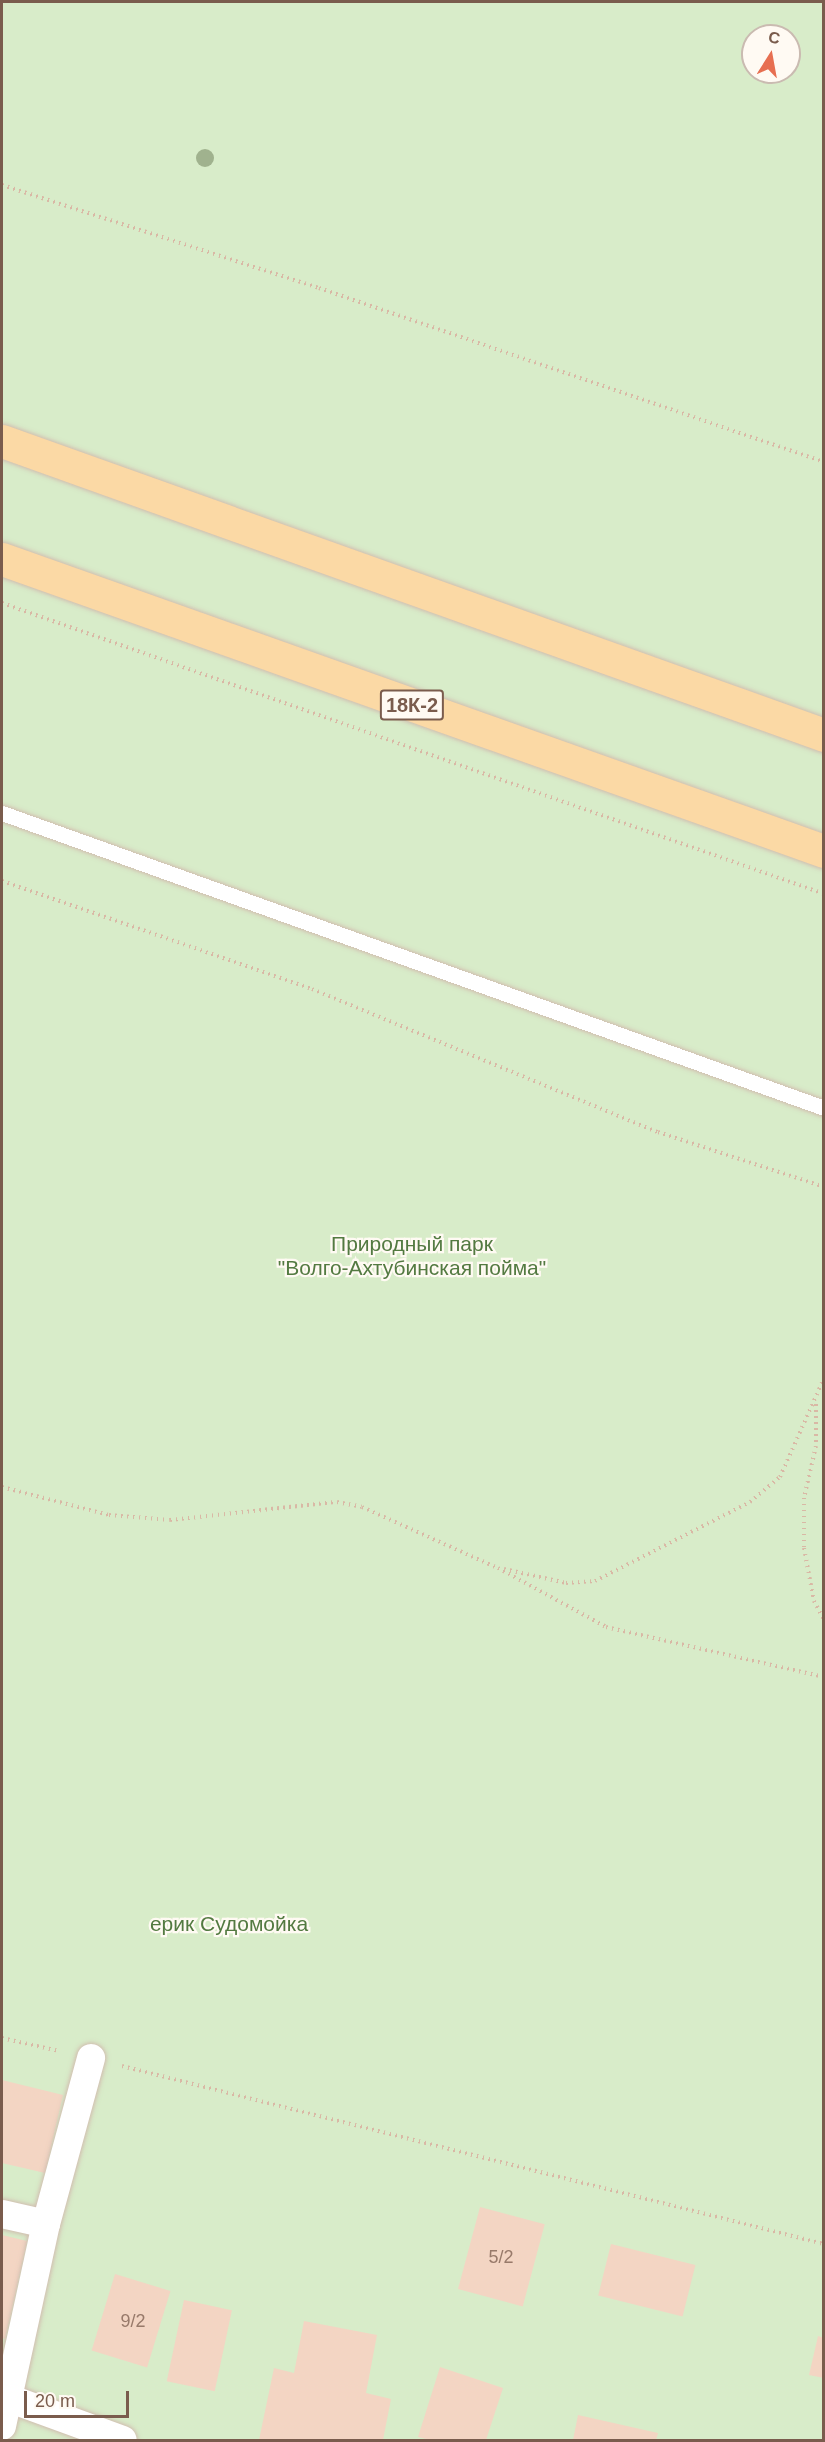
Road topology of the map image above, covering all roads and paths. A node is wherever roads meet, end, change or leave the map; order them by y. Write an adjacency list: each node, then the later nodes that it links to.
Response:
1 (2, 185): 3 (path)
2 (2, 441): 6 (main road)
3 (824, 462)
4 (2, 560): 8 (main road, 18К-2)
5 (2, 603): 10 (path)
6 (824, 735)
7 (2, 813): 11 (lane)
8 (824, 851)
9 (2, 881): 12 (path)
10 (824, 894)
11 (824, 1108)
12 (824, 1187)
13 (824, 1378): 14 (path)
14 (818, 1394): 16 (path); 17 (path)
15 (2, 1488): 16 (path)
16 (498, 1568): 18 (path)
17 (824, 1620)
18 (824, 1677)
19 (2, 2038): 20 (path)
20 (91, 2058): 22 (street); 23 (path)
21 (2, 2214): 22 (street)
22 (46, 2224): 24 (street)
23 (824, 2244)
24 (8, 2398): 25 (street); 26 (street)
25 (2, 2426)
26 (123, 2440)

